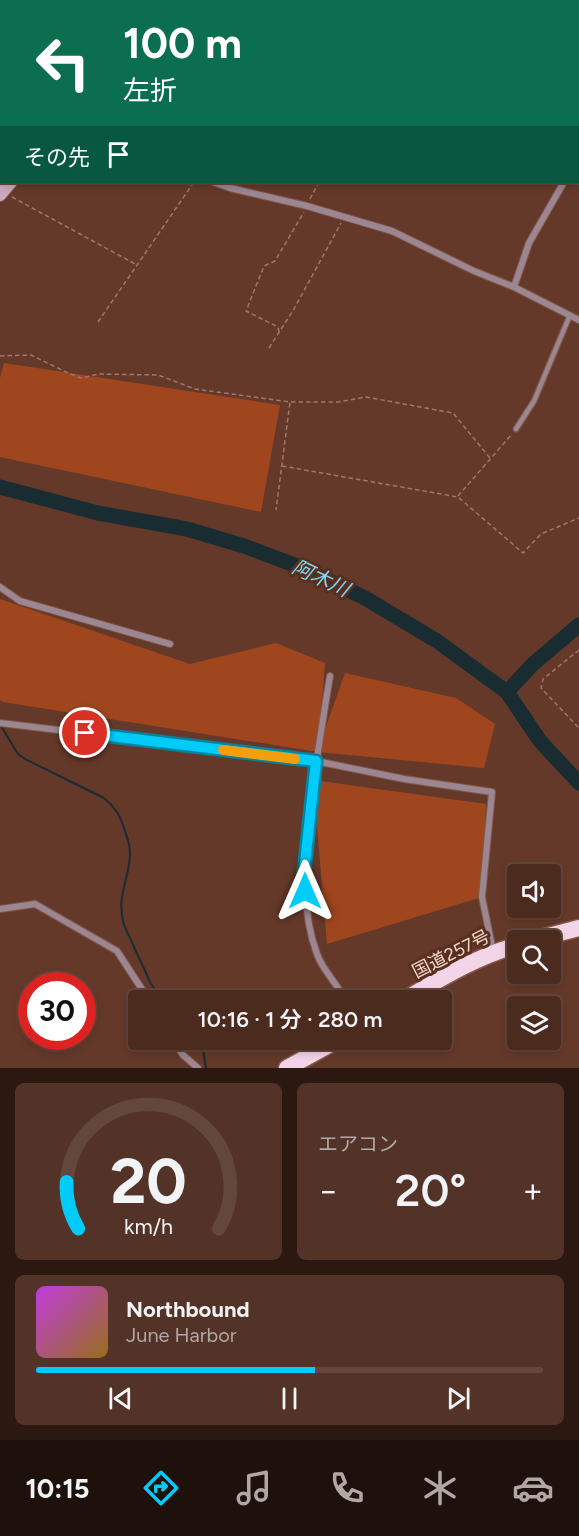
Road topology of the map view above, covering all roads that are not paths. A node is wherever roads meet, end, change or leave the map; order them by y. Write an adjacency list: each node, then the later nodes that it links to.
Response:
1 (216, 183): 3 (street)
2 (563, 183): 3 (street)
3 (514, 287): 4 (street)
4 (570, 315): 5 (street); 6 (lane)
5 (579, 320)
6 (516, 429)
7 (0, 587): 8 (street)
8 (170, 644)
9 (330, 676): 11 (street)
10 (0, 723): 11 (street)
11 (316, 761): 16 (street); 18 (street)
12 (0, 909): 17 (street)
13 (579, 928): 14 (highway)
14 (561, 933)
15 (507, 948): 16 (highway, 国道257号)
16 (493, 952): 19 (highway, 国道257号)
17 (142, 990)
18 (341, 990)
19 (421, 990)
20 (180, 1050): 23 (street)
21 (325, 1050): 22 (highway)
22 (307, 1063): 24 (highway)
23 (198, 1068)
24 (286, 1068)

